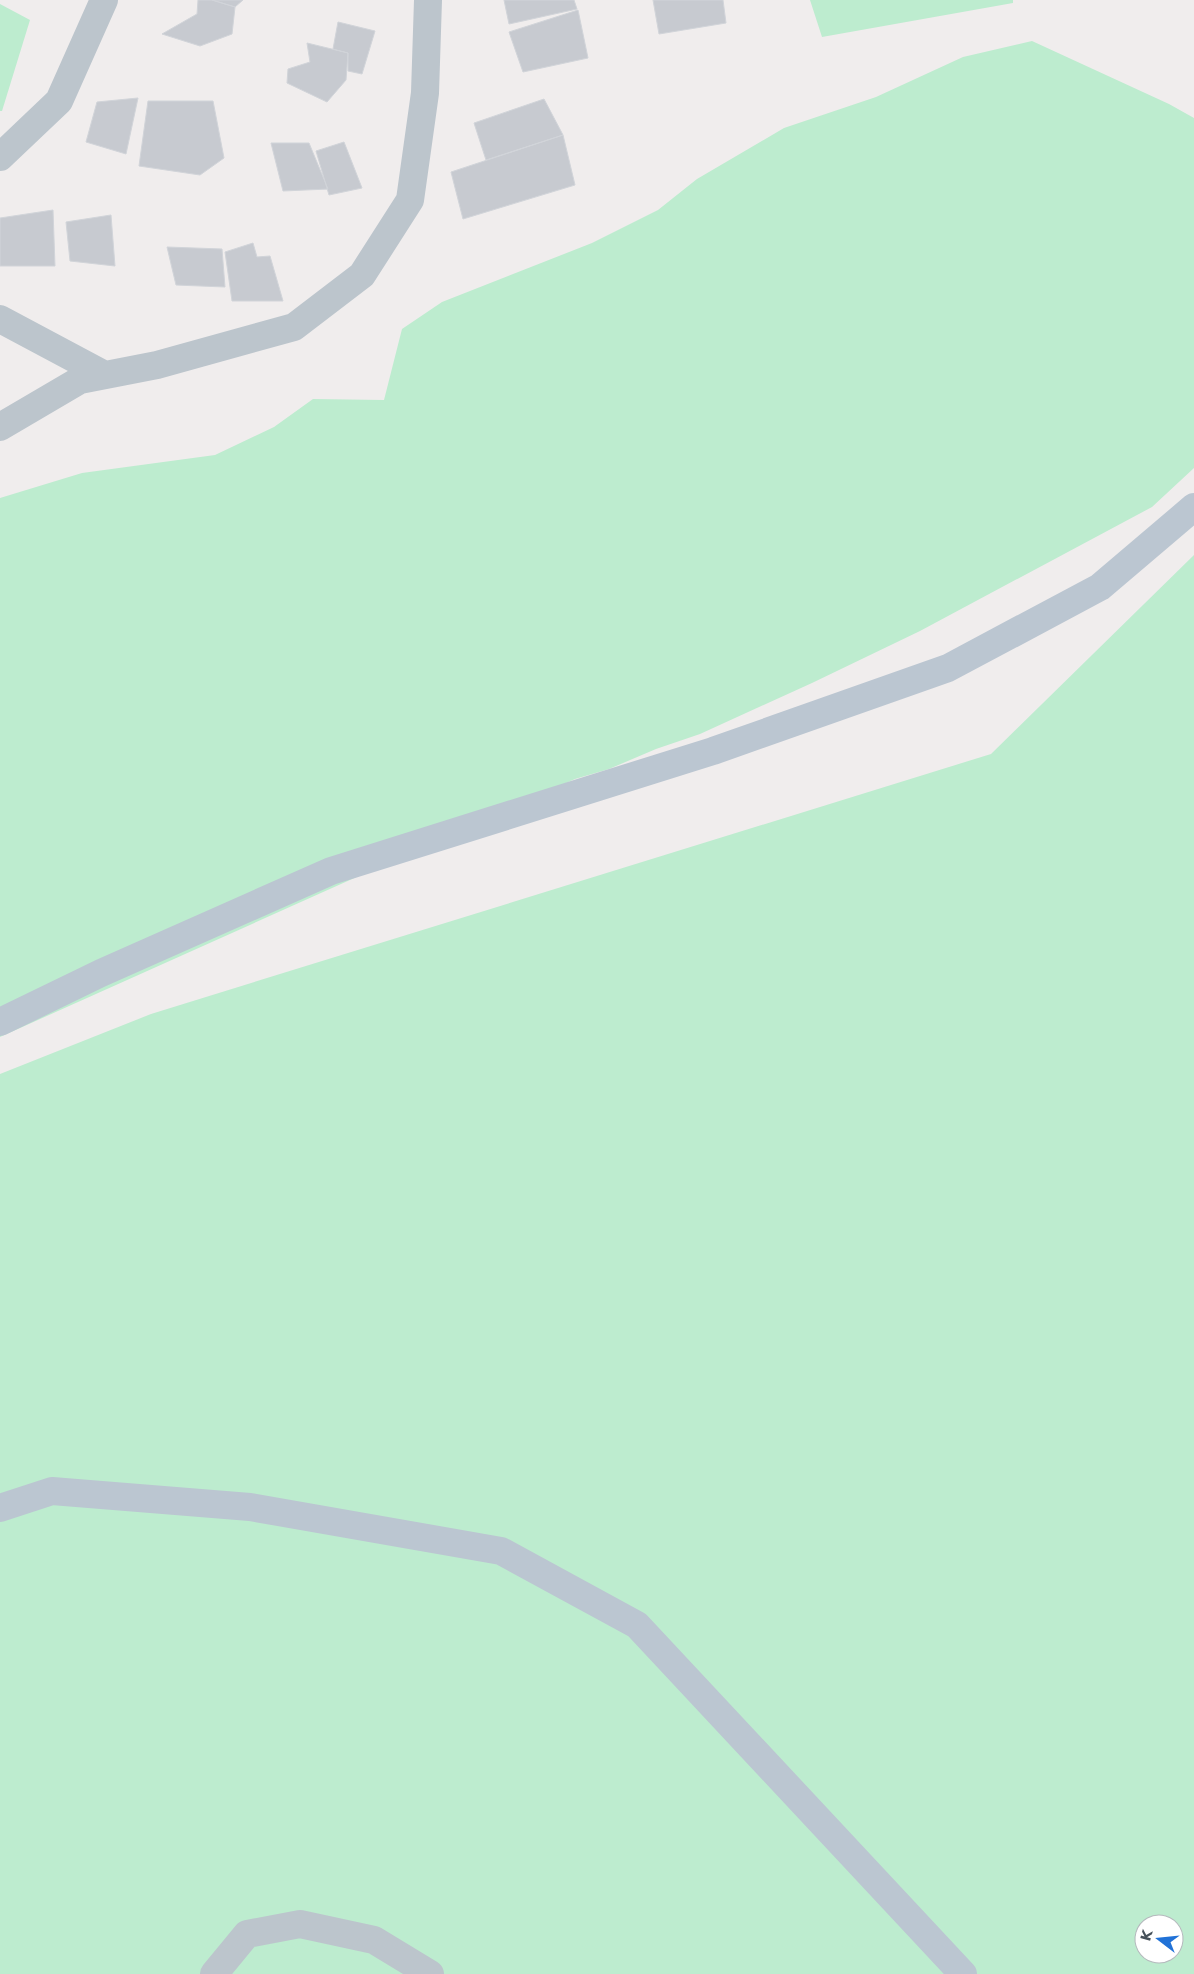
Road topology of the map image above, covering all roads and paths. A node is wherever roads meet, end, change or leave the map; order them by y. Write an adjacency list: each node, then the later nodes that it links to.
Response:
1 (104, 0): 3 (street)
2 (428, 0): 5 (street)
3 (0, 157)
4 (0, 319): 5 (street)
5 (105, 375): 6 (street)
6 (0, 427)
7 (1194, 507): 8 (street)
8 (0, 1022)
9 (0, 1508): 12 (street)
10 (214, 1974): 11 (street)
11 (430, 1974)
12 (963, 1974)

